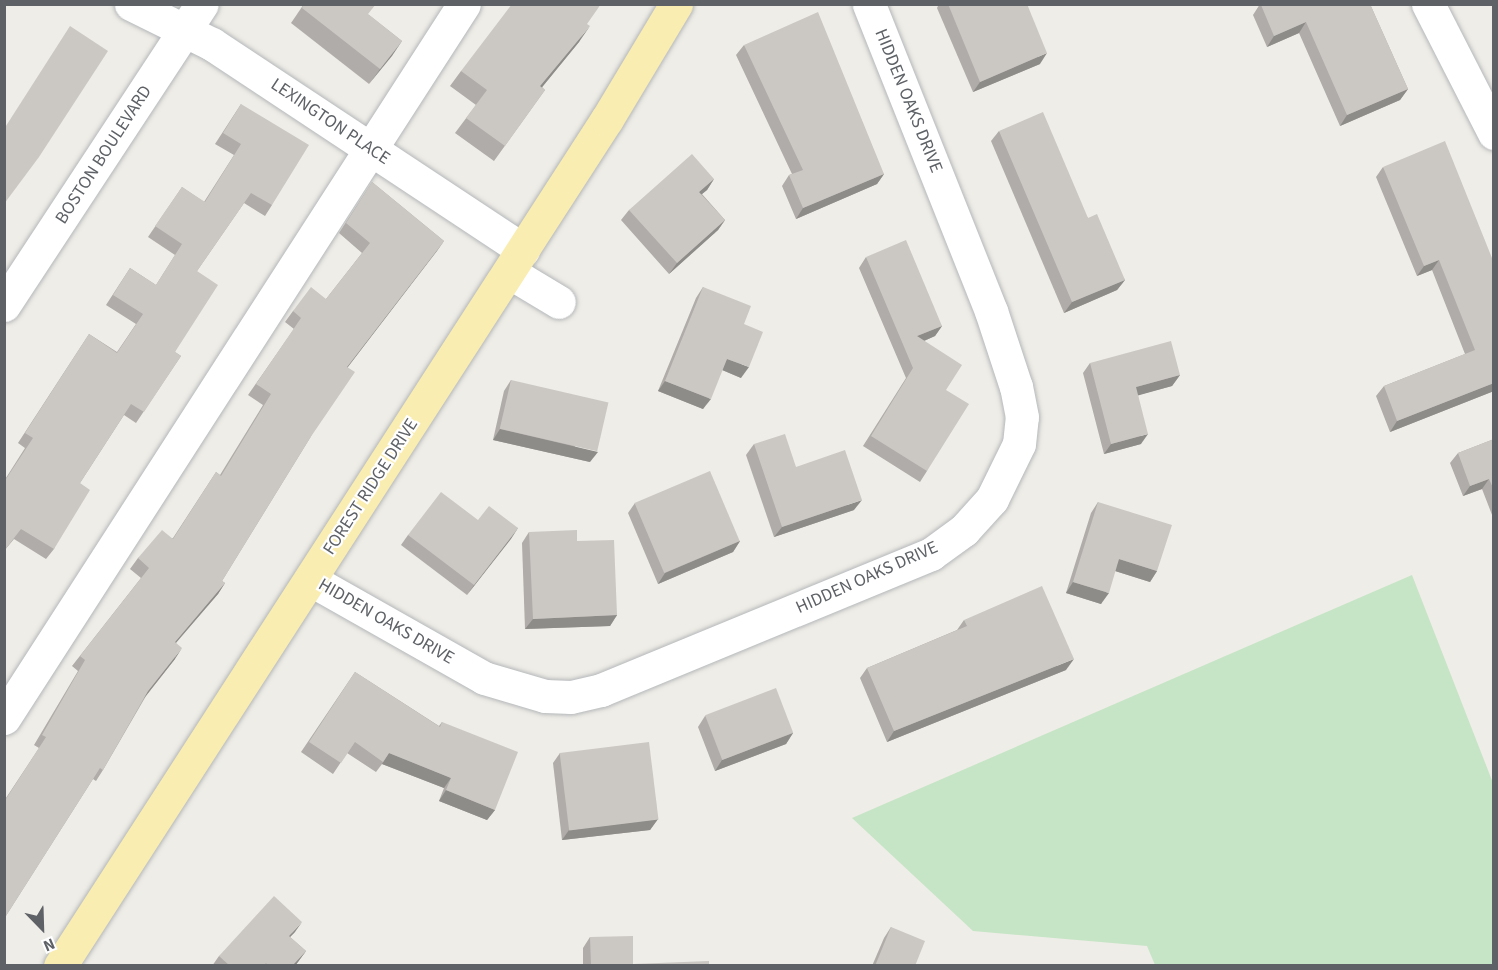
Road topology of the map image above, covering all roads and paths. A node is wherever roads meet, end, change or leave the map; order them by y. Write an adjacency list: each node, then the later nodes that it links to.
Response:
1 (131, 4): 6 (street, LEXINGTON PLACE)
2 (464, 4): 8 (street)
3 (676, 4): 9 (main road, FOREST RIDGE DRIVE)
4 (869, 4): 12 (street, HIDDEN OAKS DRIVE)
5 (1428, 4): 7 (street)
6 (194, 18): 8 (street, LEXINGTON PLACE); 11 (street, BOSTON BOULEVARD)
7 (1494, 133)
8 (372, 150): 9 (street, LEXINGTON PLACE); 13 (street)
9 (516, 261): 10 (street, LEXINGTON PLACE); 12 (main road, FOREST RIDGE DRIVE)
10 (559, 302)
11 (4, 305)
12 (311, 580): 14 (main road, FOREST RIDGE DRIVE)
13 (4, 718)
14 (60, 966)

